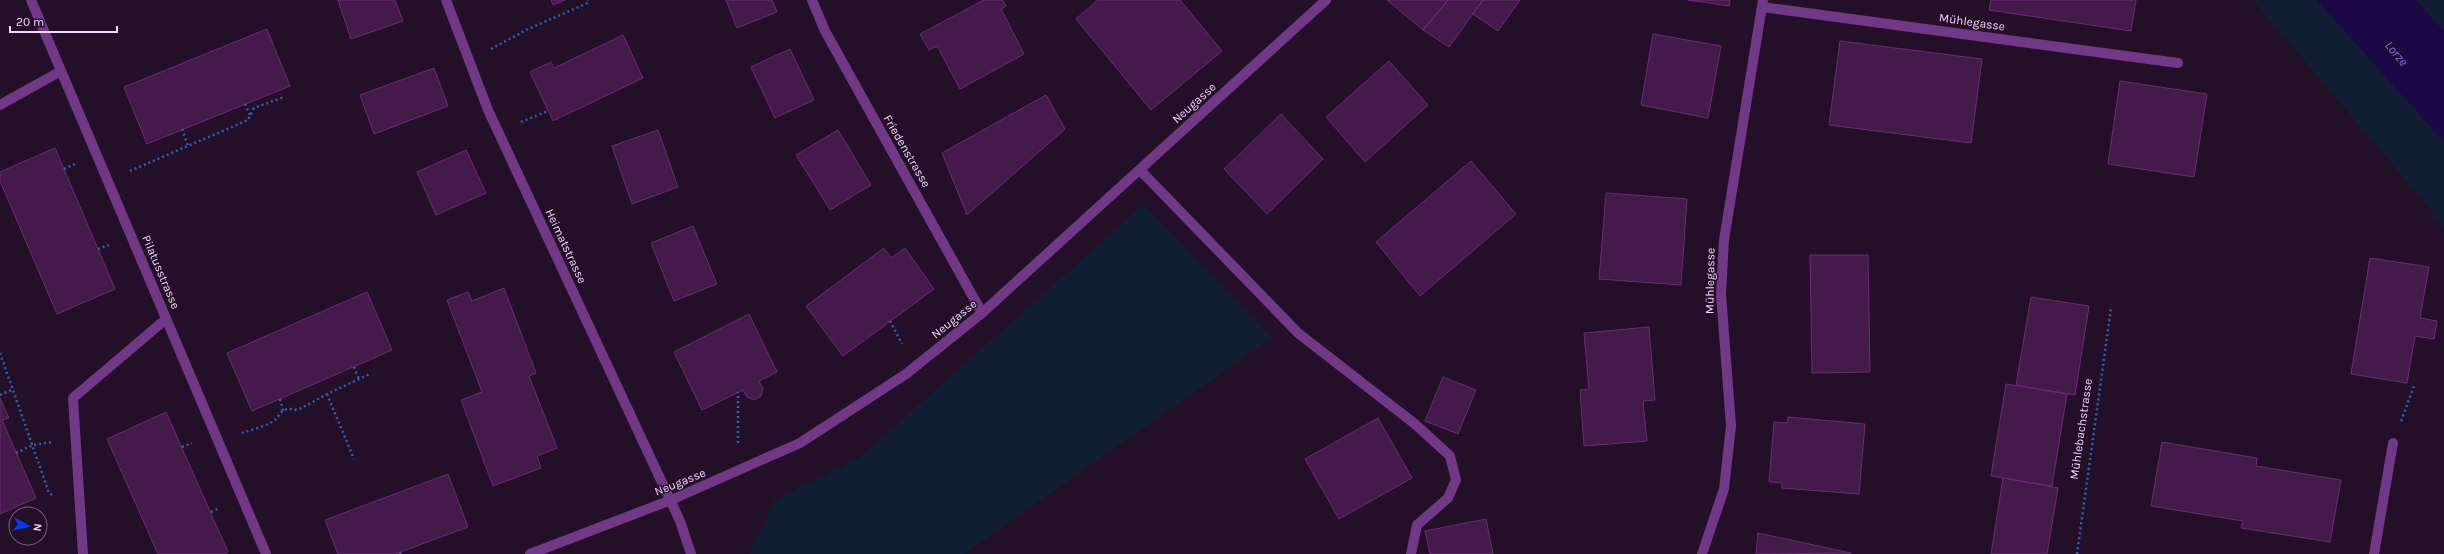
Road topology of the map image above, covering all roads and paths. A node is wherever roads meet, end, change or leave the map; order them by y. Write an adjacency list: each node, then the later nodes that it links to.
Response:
1 (31, 0): 9 (street, Pilatusstrasse)
2 (446, 0): 7 (street, Heimatstrasse)
3 (588, 0): 7 (path)
4 (812, 0): 23 (street, Friedenstrasse)
5 (1326, 0): 20 (street, Neugasse)
6 (1762, 3): 8 (street, Mühlegasse); 52 (street, Mühlegasse)
7 (469, 61): 16 (street, Heimatstrasse)
8 (2178, 63)
9 (61, 71): 12 (street); 21 (street, Pilatusstrasse)
10 (284, 97): 14 (path)
11 (245, 104): 14 (path)
12 (0, 105)
13 (548, 111): 16 (path)
14 (251, 116): 17 (path)
15 (182, 129): 17 (path)
16 (498, 132): 46 (street, Heimatstrasse)
17 (188, 146): 21 (path)
18 (75, 164): 19 (path)
19 (64, 169)
20 (1140, 170): 23 (street, Neugasse); 51 (street)
21 (108, 180): 24 (street, Pilatusstrasse)
22 (2111, 308): 53 (path, Mühlebachstrasse)
23 (982, 313): 46 (street, Neugasse)
24 (166, 319): 39 (street, Pilatusstrasse); 47 (street)
25 (890, 321): 26 (path)
26 (902, 344)
27 (0, 353): 32 (path)
28 (354, 367): 30 (path)
29 (370, 374): 30 (path)
30 (359, 379): 34 (path)
31 (2414, 386): 41 (path)
32 (14, 389): 35 (path); 42 (path)
33 (738, 392): 40 (path)
34 (327, 394): 37 (path); 44 (path)
35 (0, 395)
36 (280, 399): 37 (path)
37 (283, 411): 39 (path)
38 (52, 442): 42 (path)
39 (219, 442): 48 (street, Pilatusstrasse)
40 (738, 443)
41 (2393, 443): 54 (street)
42 (33, 445): 43 (path); 45 (path)
43 (16, 453)
44 (354, 459)
45 (49, 493)
46 (671, 500): 49 (street, Neugasse); 50 (street, Heimatstrasse)
47 (84, 554)
48 (266, 554)
49 (530, 554)
50 (691, 554)
51 (1411, 554)
52 (1702, 554)
53 (2077, 554)
54 (2374, 554)

